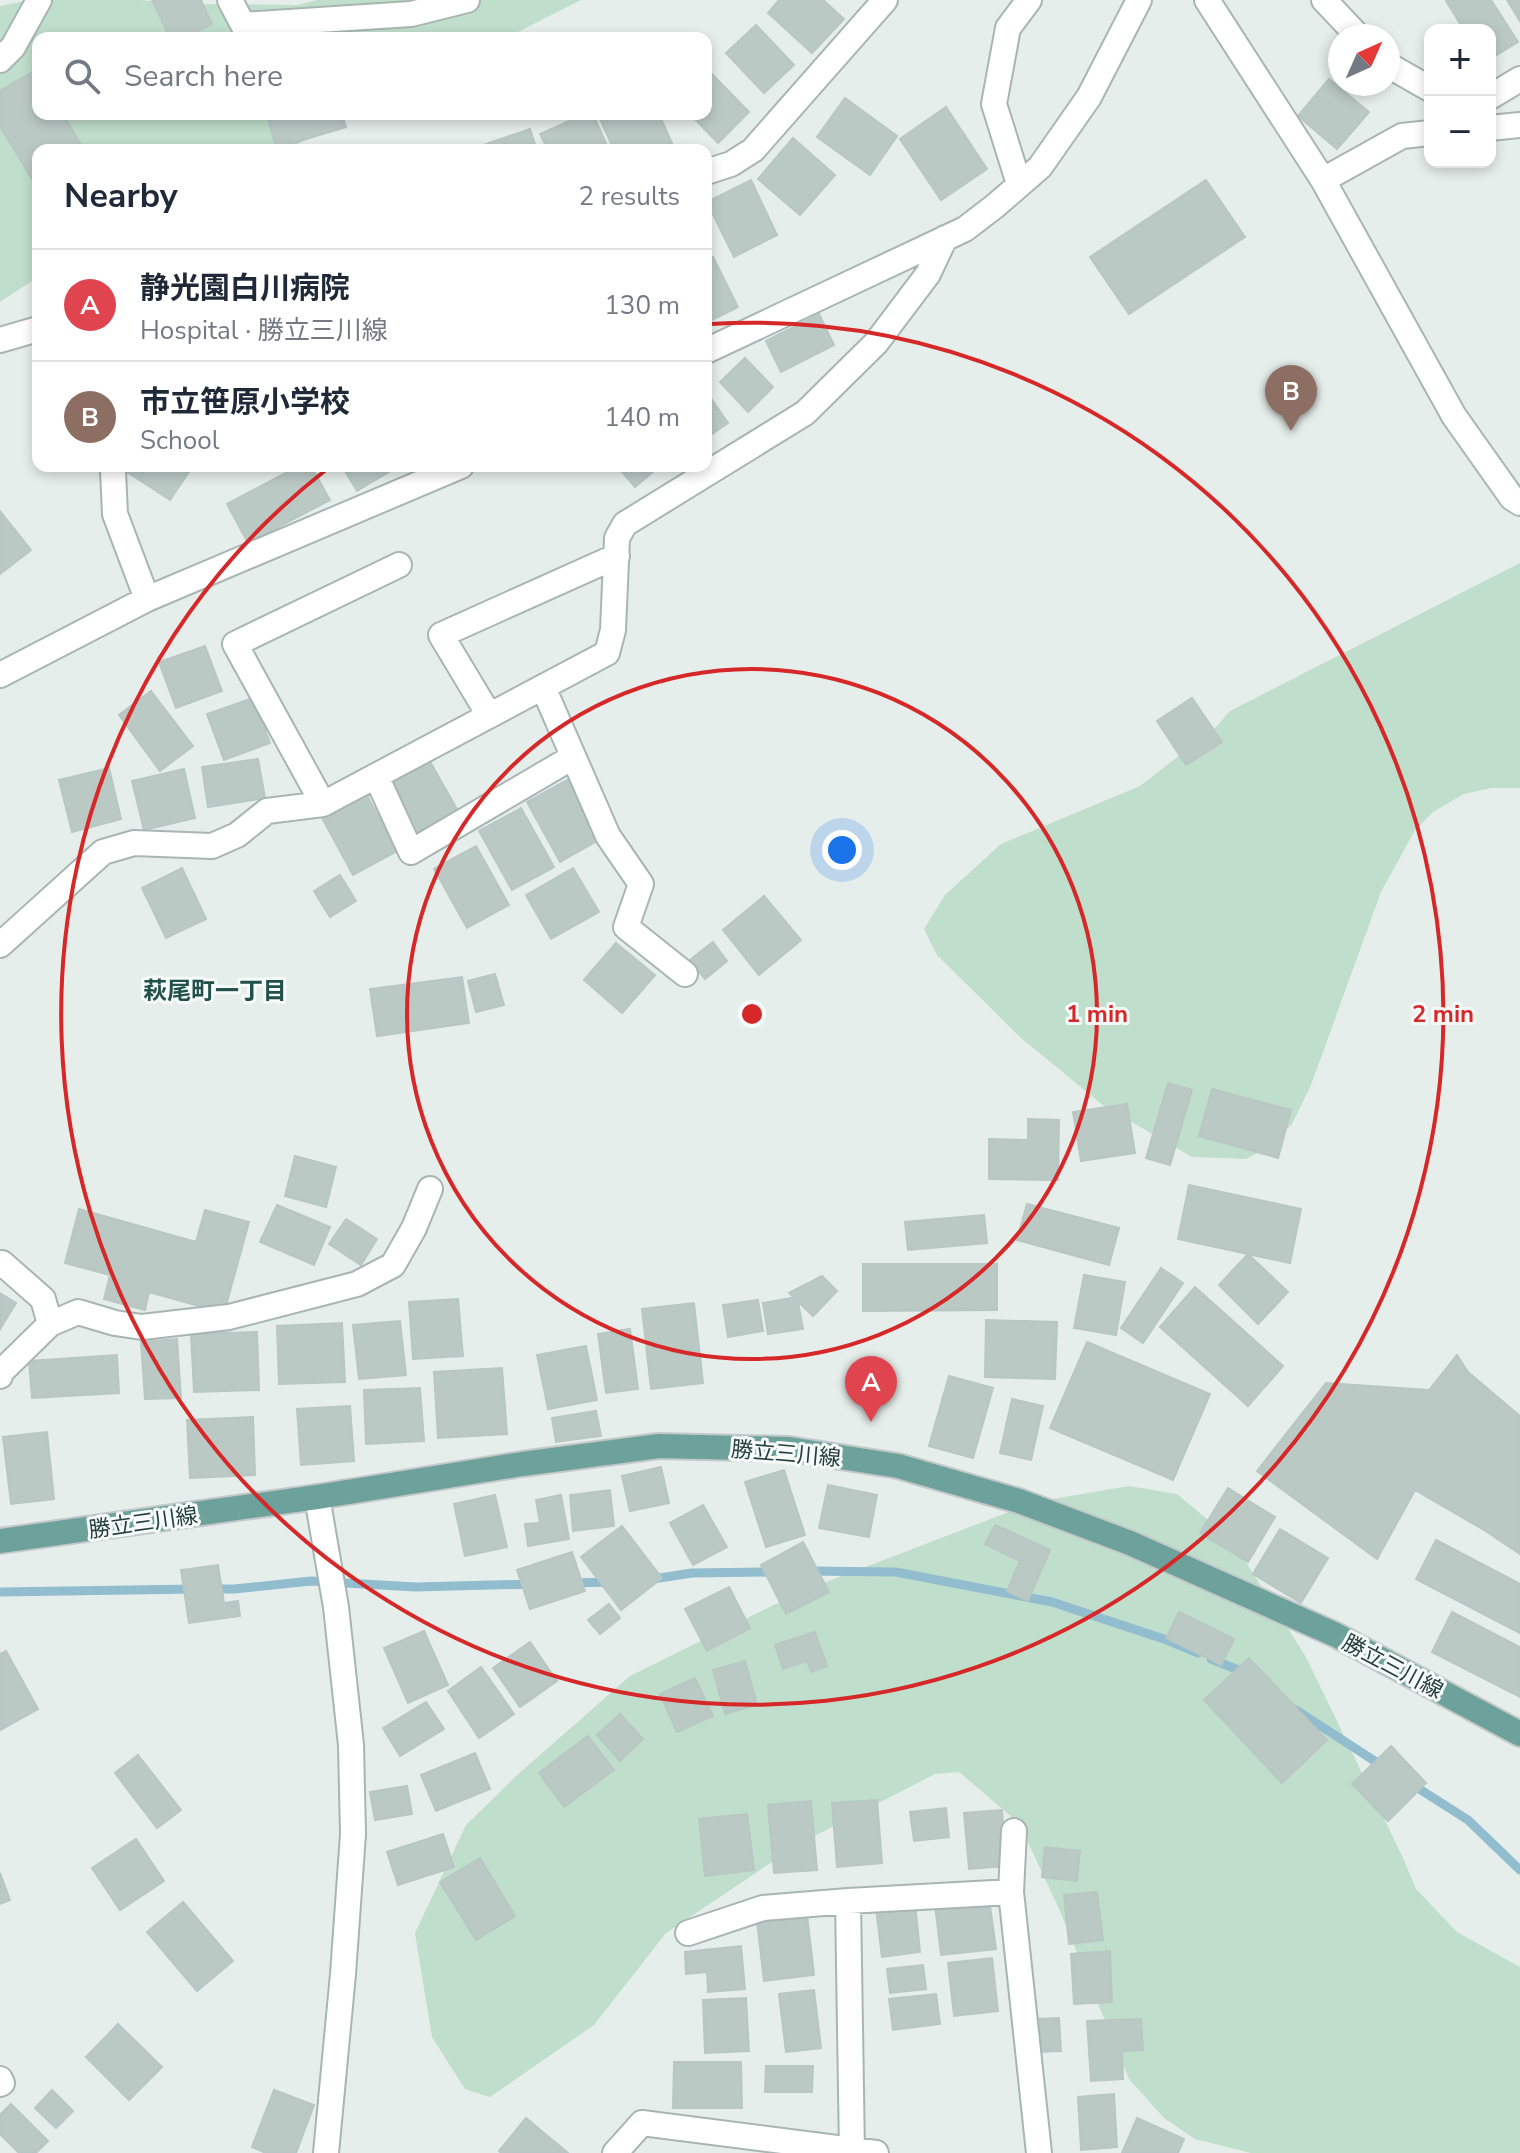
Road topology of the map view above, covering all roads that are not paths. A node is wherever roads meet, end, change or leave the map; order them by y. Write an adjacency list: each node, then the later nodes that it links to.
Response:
1 (39, 0): 10 (street)
2 (230, 0): 3 (street)
3 (467, 0)
4 (885, 0): 18 (street)
5 (1029, 0): 20 (street)
6 (1139, 0): 20 (street)
7 (1207, 0): 19 (street)
8 (1324, 0): 9 (street)
9 (1347, 24)
10 (0, 60)
11 (1400, 72): 13 (street)
12 (1520, 79): 14 (street)
13 (1424, 86)
14 (1492, 96)
15 (1520, 125): 16 (street)
16 (1496, 127)
17 (1424, 134): 19 (street)
18 (712, 170)
19 (1323, 180): 29 (street)
20 (1019, 184): 21 (street)
21 (945, 238): 24 (street); 25 (street)
22 (32, 331): 23 (street)
23 (0, 340)
24 (712, 348)
25 (712, 470)
26 (113, 472): 32 (street)
27 (447, 472): 32 (street)
28 (709, 472): 30 (street)
29 (1520, 503)
30 (617, 556): 34 (street); 35 (street)
31 (399, 565): 38 (street)
32 (147, 599): 33 (street)
33 (0, 675)
34 (543, 687): 35 (street); 36 (street)
35 (489, 715): 37 (street)
36 (573, 757): 37 (street); 40 (street)
37 (376, 776): 38 (street)
38 (323, 804): 39 (street)
39 (0, 945)
40 (685, 974)
41 (430, 1189): 43 (street)
42 (2, 1263): 43 (street)
43 (50, 1324): 44 (street)
44 (0, 1376)
45 (317, 1497): 46 (main road, 勝立三川線); 47 (main road, 勝立三川線); 53 (street)
46 (0, 1541)
47 (1520, 1734)
48 (1014, 1831): 49 (street)
49 (1011, 1892): 50 (street); 55 (street)
50 (848, 1901): 51 (street); 52 (street)
51 (688, 1933)
52 (860, 2152): 54 (street)
53 (326, 2153)
54 (615, 2153)
55 (1039, 2153)

